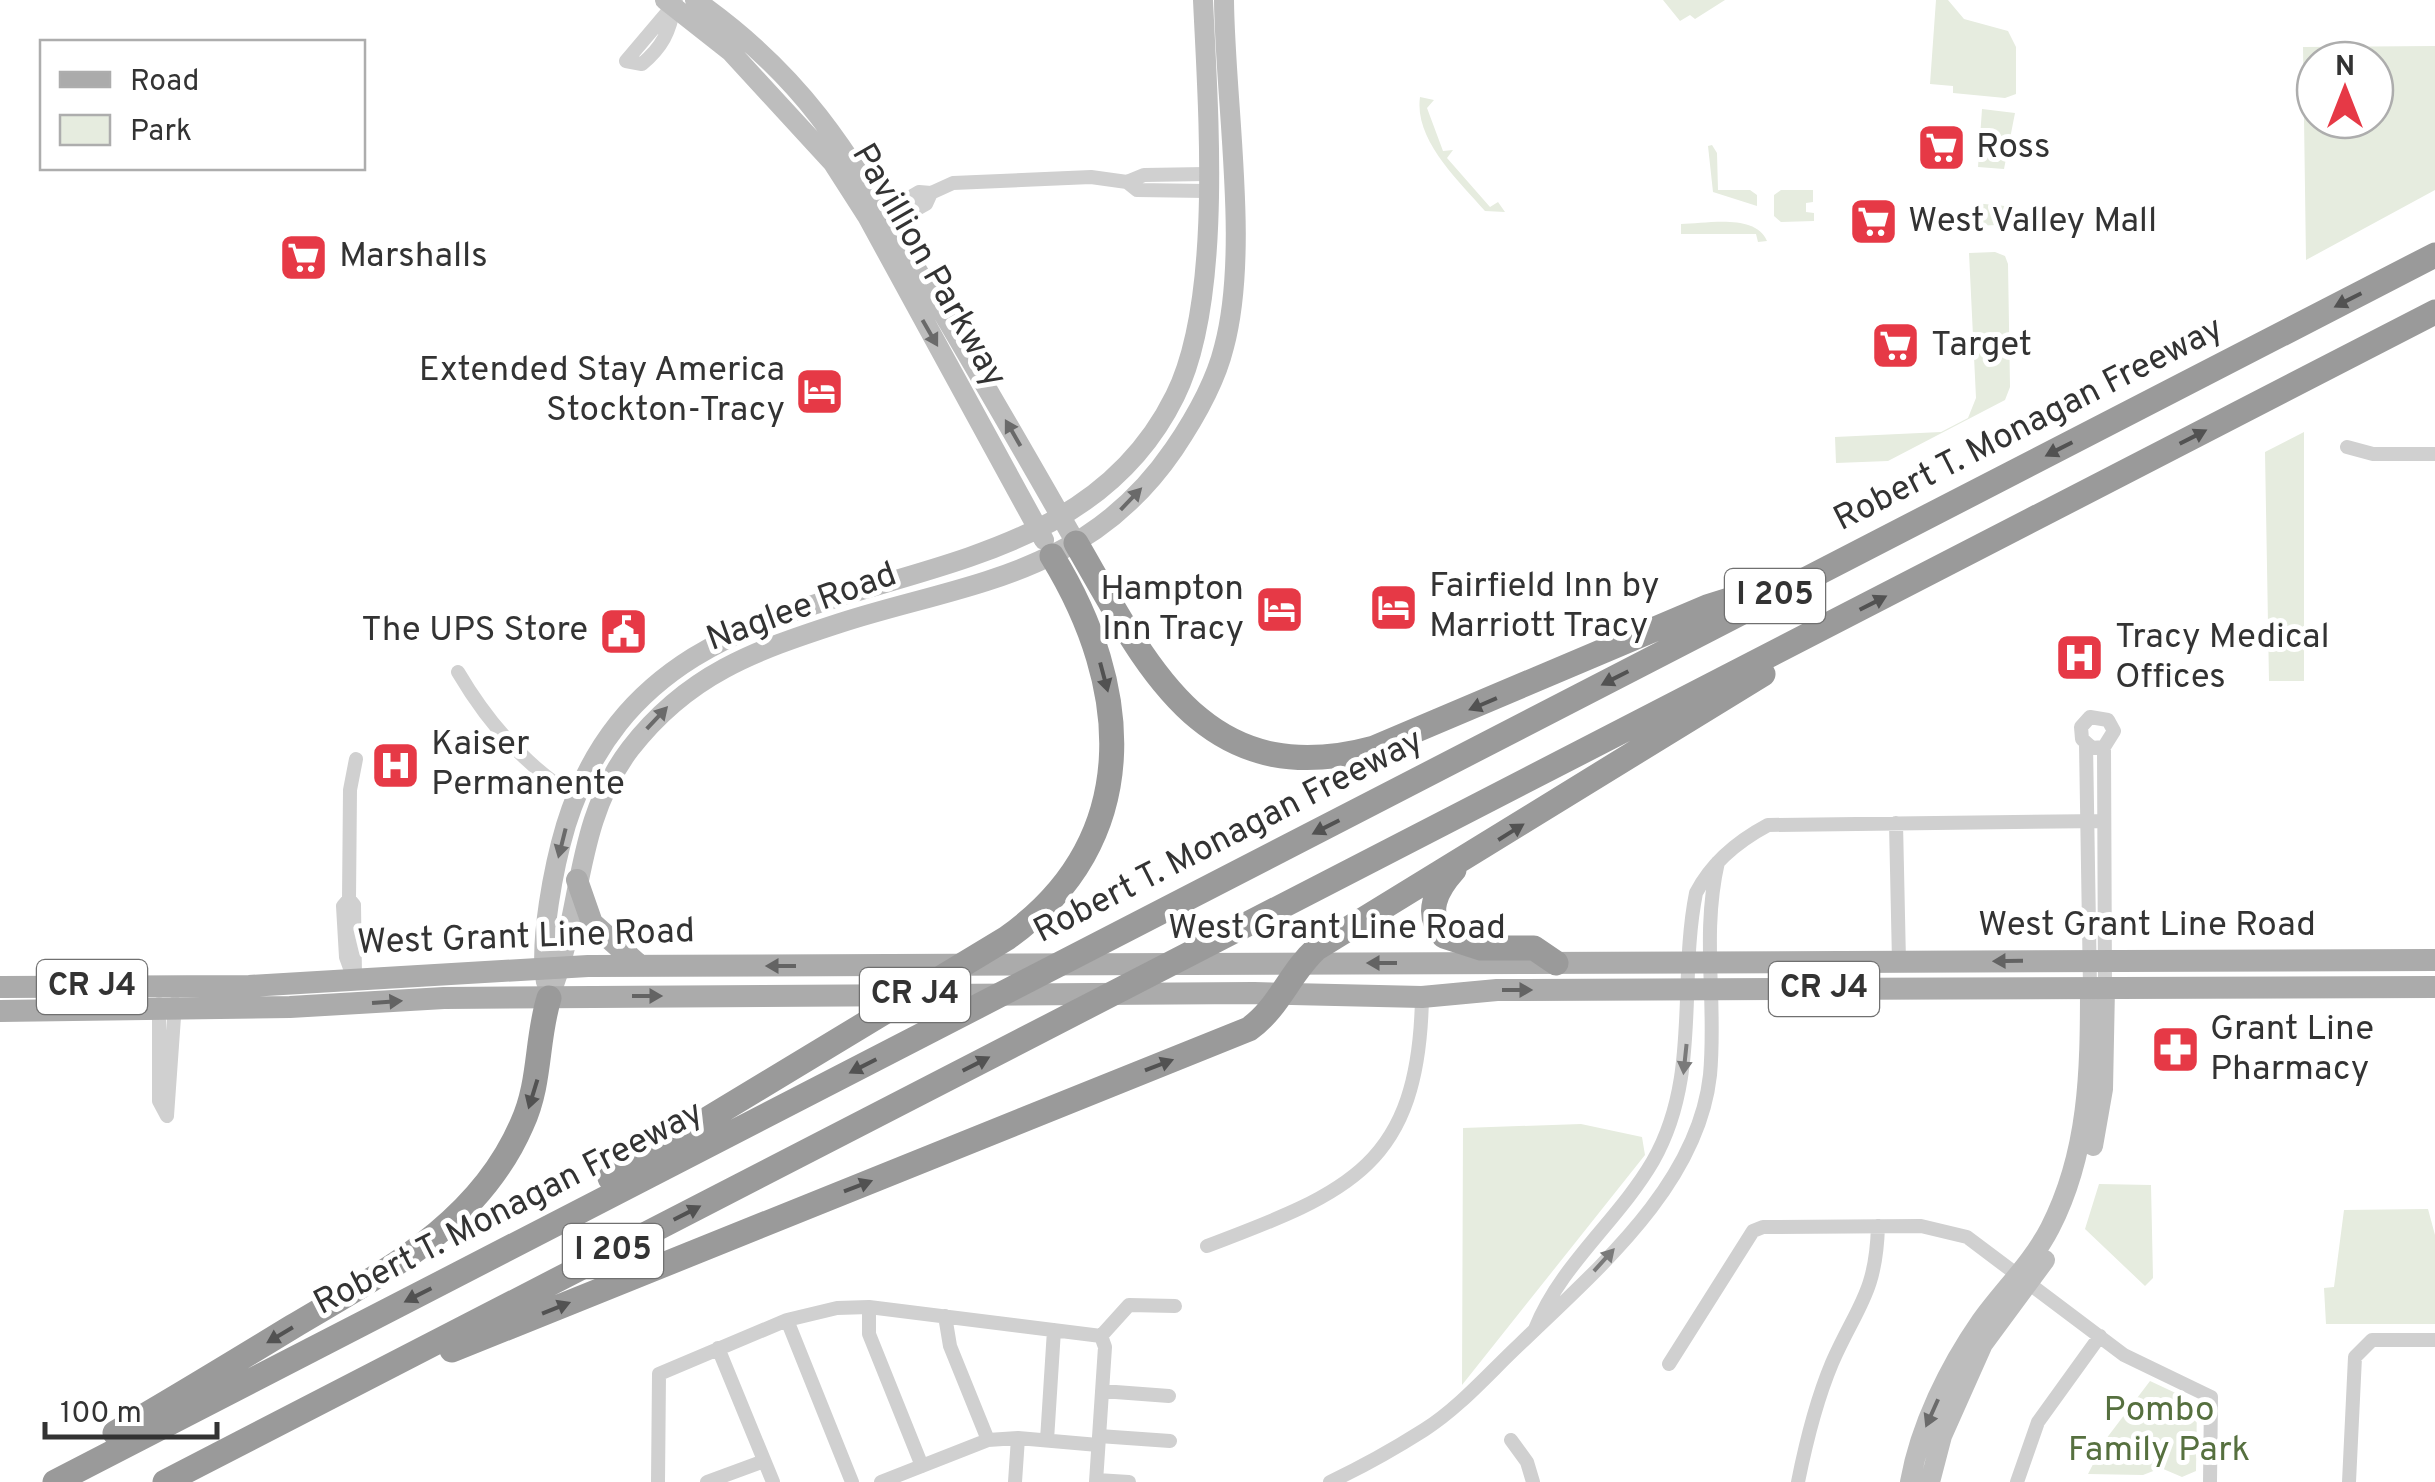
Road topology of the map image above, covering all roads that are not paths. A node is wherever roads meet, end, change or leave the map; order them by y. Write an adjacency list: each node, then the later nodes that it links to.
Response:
1 (1202, 0): 4 (main road, Naglee Road)
2 (1224, 0): 12 (main road, Naglee Road, one-way to 2)
3 (678, 2): 5 (main road, Pavillion Parkway); 11 (main road, Pavillion Parkway, one-way to 11)
4 (1206, 182): 5 (street); 10 (main road, Naglee Road)
5 (888, 218): 10 (main road, Pavillion Parkway, one-way to 5)
6 (2435, 256): 14 (highway, Robert T. Monagan Freeway / I 205, one-way to 14)
7 (2435, 312): 15 (highway, I 205, one-way to 7)
8 (2346, 447): 9 (street)
9 (2435, 454)
10 (1061, 518): 11 (main road, Naglee Road); 12 (main road, Pavillion Parkway)
11 (1040, 530): 13 (main road, Pavillion Parkway); 20 (main road, Naglee Road)
12 (1076, 543): 13 (main road, Naglee Road); 14 (highway, one-way to 12)
13 (1052, 556): 24 (main road, Naglee Road, one-way to 13); 45 (highway, one-way to 45)
14 (1802, 582): 45 (highway, Robert T. Monagan Freeway / I 205, one-way to 45)
15 (1817, 632): 23 (highway, one-way to 15); 59 (highway, I 205, one-way to 15)
16 (458, 672): 20 (street)
17 (2086, 744): 18 (street); 18 (street); 21 (street)
18 (2104, 747): 21 (street)
19 (356, 759): 34 (street)
20 (577, 798): 33 (main road, Naglee Road, one-way to 33)
21 (2097, 821): 22 (street); 26 (street)
22 (1896, 823): 27 (street); 28 (street)
23 (1460, 863): 30 (highway); 31 (highway)
24 (578, 880): 32 (main road); 33 (main road, Naglee Road)
25 (2435, 960): 26 (main road, West Grant Line Road / CR J4)
26 (2098, 961): 28 (main road, West Grant Line Road / CR J4, one-way to 28); 37 (street)
27 (1698, 962): 28 (main road, West Grant Line Road / CR J4); 31 (main road, West Grant Line Road / CR J4); 38 (street)
28 (1899, 962)
29 (1465, 963): 30 (main road, West Grant Line Road / CR J4, one-way to 30); 31 (main road, West Grant Line Road / CR J4); 40 (main road)
30 (1299, 964): 32 (main road, West Grant Line Road / CR J4, one-way to 32); 39 (highway)
31 (1556, 964)
32 (640, 966): 33 (main road, West Grant Line Road / CR J4)
33 (553, 967): 34 (main road, West Grant Line Road / CR J4); 42 (main road, Naglee Road)
34 (354, 979): 41 (main road, West Grant Line Road / CR J4)
35 (0, 987): 41 (main road, West Grant Line Road / CR J4)
36 (2435, 987): 37 (main road, West Grant Line Road / CR J4)
37 (2097, 988): 38 (main road, West Grant Line Road / CR J4); 47 (main road)
38 (1698, 989): 40 (main road, West Grant Line Road / CR J4, one-way to 38); 52 (street, one-way to 52); 52 (street, one-way to 38)
39 (1280, 994): 40 (main road, West Grant Line Road / CR J4); 42 (main road, West Grant Line Road / CR J4, one-way to 39); 59 (highway, one-way to 39)
40 (1422, 996): 46 (street)
41 (167, 998): 41 (street); 42 (main road, West Grant Line Road / CR J4, one-way to 42); 43 (main road, West Grant Line Road / CR J4)
42 (549, 998): 71 (highway, one-way to 71)
43 (0, 1010)
44 (1878, 1226): 47 (street); 58 (street); 82 (street)
45 (541, 1232): 71 (highway, Robert T. Monagan Freeway / I 205, one-way to 71)
46 (1208, 1246)
47 (2024, 1279): 55 (street); 83 (main road, one-way to 83); 84 (main road)
48 (868, 1306): 50 (street); 51 (street); 69 (street)
49 (1175, 1306): 54 (street)
50 (944, 1316): 53 (street); 63 (street)
51 (788, 1320): 57 (street); 76 (street)
52 (1535, 1329): 80 (street)
53 (1054, 1330): 54 (street); 64 (street)
54 (1101, 1336): 60 (street)
55 (2100, 1336): 85 (street); 86 (street)
56 (2435, 1340): 87 (street)
57 (718, 1348): 68 (street); 73 (street)
58 (1670, 1364)
59 (367, 1378): 72 (highway, I 205)
60 (1102, 1392): 61 (street); 65 (street)
61 (1169, 1396)
62 (1018, 1438): 63 (street); 64 (street); 78 (street)
63 (988, 1440): 69 (street)
64 (1047, 1440): 65 (street)
65 (1099, 1440): 67 (street); 70 (street)
66 (1511, 1440): 81 (street)
67 (1170, 1441)
68 (764, 1461): 74 (street); 75 (street)
69 (922, 1466): 77 (street)
70 (1096, 1481): 79 (street)
71 (54, 1482)
72 (165, 1482)
73 (658, 1482)
74 (707, 1482)
75 (773, 1482)
76 (852, 1482)
77 (881, 1482)
78 (1015, 1482)
79 (1129, 1482)
80 (1330, 1482)
81 (1533, 1482)
82 (1798, 1482)
83 (1910, 1482)
84 (1930, 1482)
85 (2018, 1482)
86 (2210, 1482)
87 (2348, 1482)

